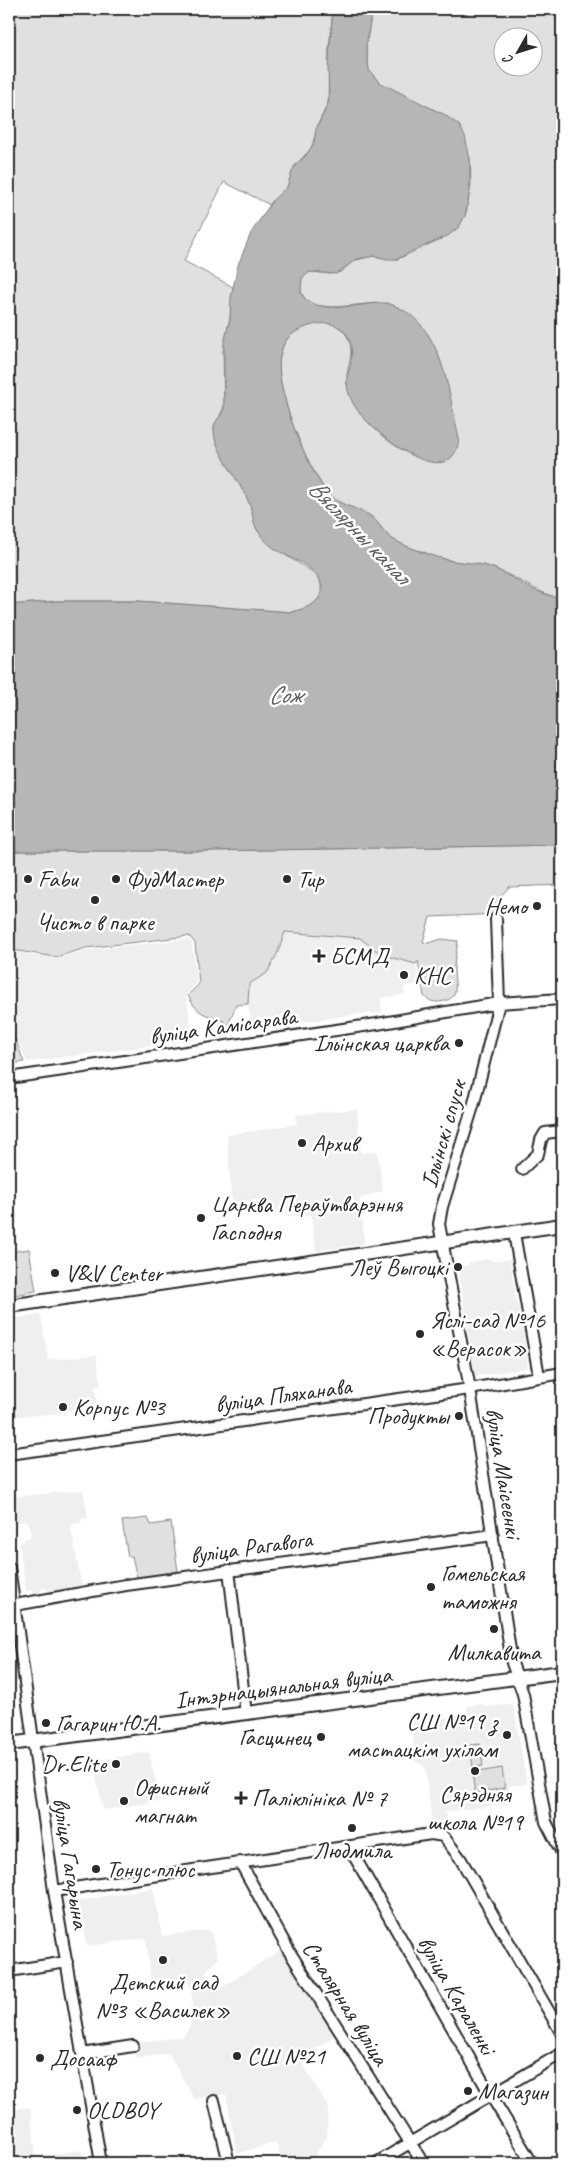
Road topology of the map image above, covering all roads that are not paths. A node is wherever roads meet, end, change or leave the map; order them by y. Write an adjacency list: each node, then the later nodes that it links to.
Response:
1 (496, 919): 3 (street, Ільінскі спуск)
2 (562, 999): 3 (street, вуліца Камісарава)
3 (499, 1004): 4 (street, вуліца Камісарава); 9 (street, Ільінскі спуск)
4 (9, 1078)
5 (562, 1131): 6 (street)
6 (522, 1169)
7 (562, 1225): 8 (main road)
8 (514, 1232): 9 (main road); 12 (street)
9 (443, 1242): 10 (main road); 13 (street, вуліца Маісеенкі)
10 (9, 1306)
11 (562, 1373): 12 (street, вуліца Пляханава)
12 (539, 1376): 13 (street, вуліца Пляханава)
13 (470, 1389): 14 (street, вуліца Пляханава); 15 (street, вуліца Маісеенкі)
14 (9, 1454)
15 (493, 1535): 17 (street, вуліца Рагавога); 20 (street, вуліца Маісеенкі)
16 (9, 1567): 18 (street, вуліца Гагарына)
17 (229, 1570): 18 (street, вуліца Рагавога); 21 (street)
18 (15, 1605): 22 (street, вуліца Гагарына)
19 (562, 1672): 20 (main road, Інтэрнацыянальная вуліца)
20 (518, 1678): 21 (main road, Інтэрнацыянальная вуліца); 25 (street, вуліца Маісеенкі)
21 (246, 1714): 22 (main road, Інтэрнацыянальная вуліца)
22 (33, 1741): 23 (main road, Інтэрнацыянальная вуліца); 27 (street, вуліца Гагарына)
23 (9, 1744)
24 (349, 1846): 26 (street); 30 (street); 34 (street, вуліца Караленкі)
25 (562, 1853)
26 (240, 1862): 27 (street); 36 (street, Сталярная вуліца)
27 (54, 1891): 28 (street, вуліца Гагарына)
28 (67, 1962): 29 (street); 33 (street, вуліца Гагарына)
29 (9, 1971)
30 (562, 2034)
31 (133, 2046): 33 (street)
32 (562, 2053): 34 (street)
33 (82, 2054): 37 (street, вуліца Гагарына)
34 (490, 2094): 36 (street); 41 (street, вуліца Караленкі)
35 (214, 2101): 38 (street)
36 (410, 2142): 39 (street); 40 (street, Сталярная вуліца)
37 (101, 2163)
38 (229, 2163)
39 (376, 2163)
40 (423, 2163)
41 (532, 2163)

